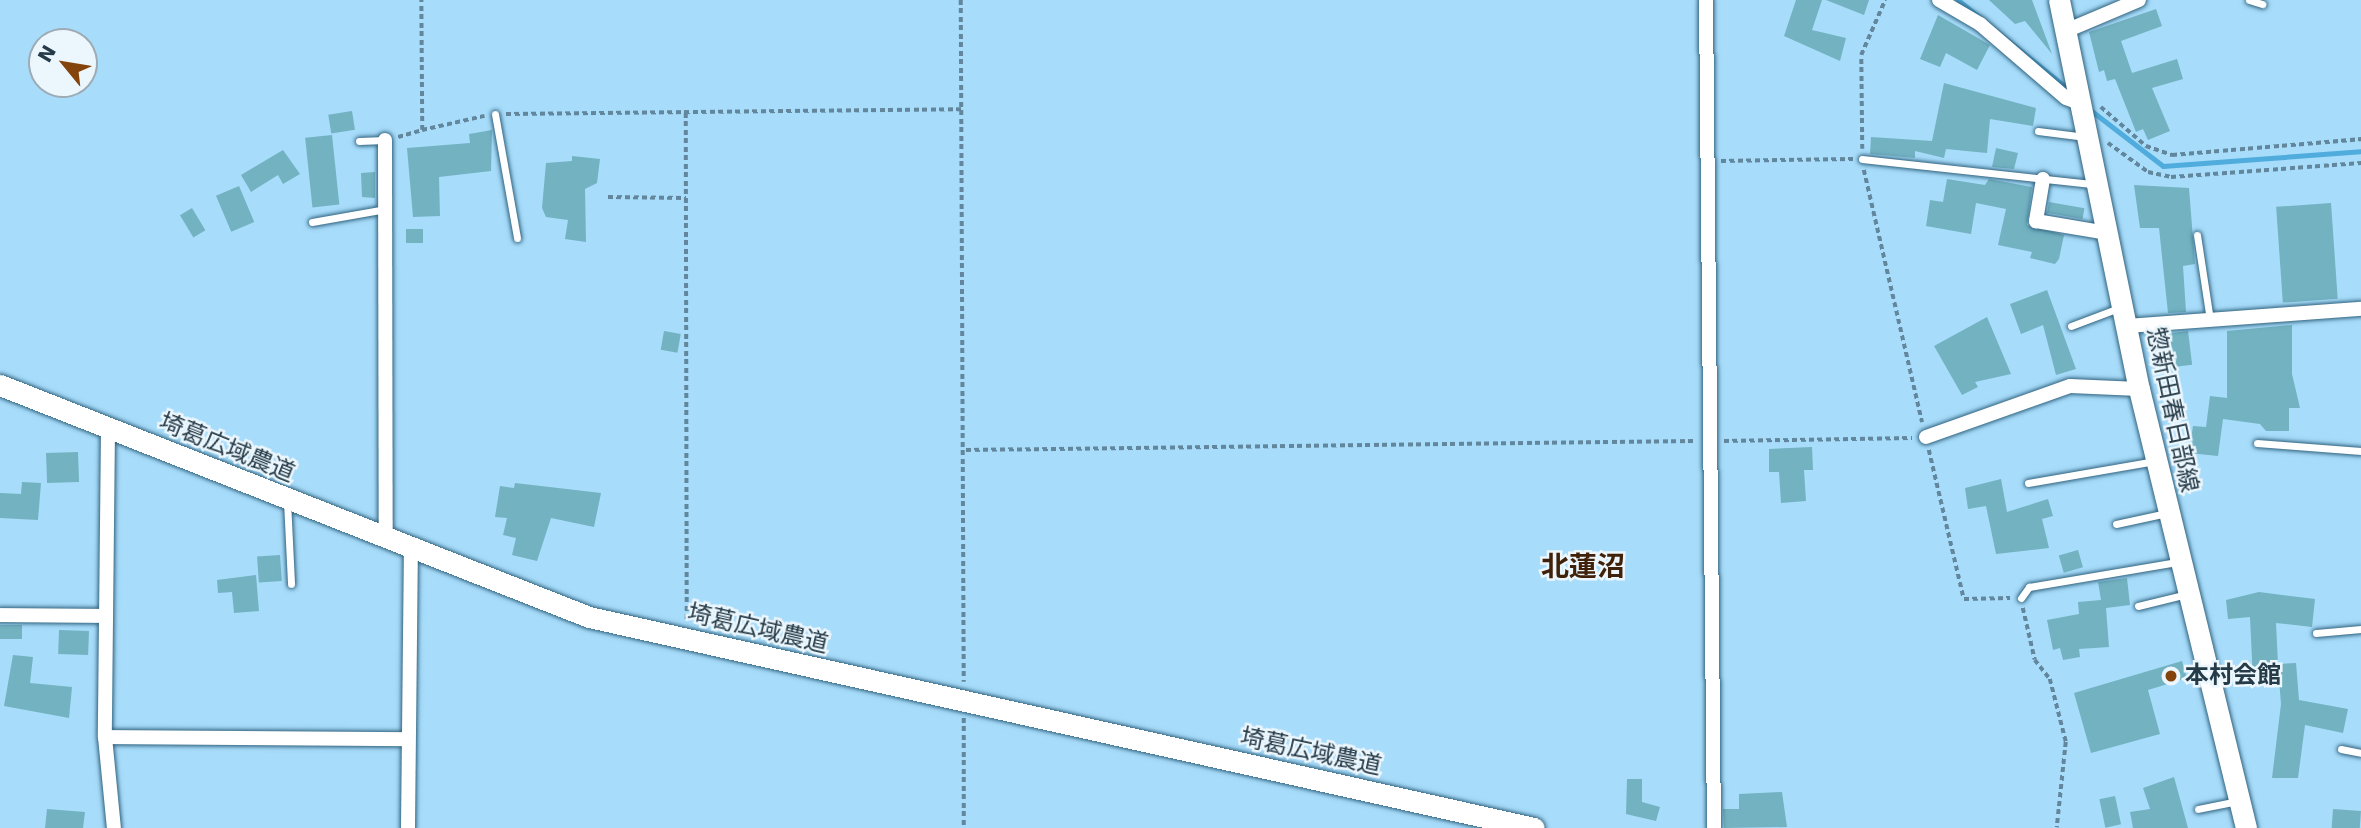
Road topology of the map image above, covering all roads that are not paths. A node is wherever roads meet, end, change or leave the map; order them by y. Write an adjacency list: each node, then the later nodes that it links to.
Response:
1 (1706, 0): 56 (street)
2 (1939, 0): 8 (street)
3 (2059, 0): 7 (street, 惣新田春日部線)
4 (2139, 0): 7 (street)
5 (2249, 0): 6 (lane)
6 (2262, 4)
7 (2068, 30): 8 (street, 惣新田春日部線)
8 (2085, 110): 10 (lane); 15 (street, 惣新田春日部線)
9 (495, 114): 20 (lane)
10 (2038, 131)
11 (386, 140): 12 (lane); 16 (street)
12 (359, 141)
13 (1862, 159): 14 (lane)
14 (2043, 179): 15 (lane); 18 (street)
15 (2099, 185): 18 (street, 惣新田春日部線)
16 (386, 209): 17 (lane); 36 (street)
17 (312, 222)
18 (2108, 233): 22 (street, 惣新田春日部線)
19 (2197, 235): 23 (lane)
20 (517, 238)
21 (2361, 309): 23 (street)
22 (2125, 316): 23 (street); 24 (lane); 26 (street, 惣新田春日部線)
23 (2210, 320)
24 (2071, 326)
25 (0, 385): 27 (street, 埼葛広域農道)
26 (2139, 389): 28 (street); 31 (street, 惣新田春日部線)
27 (108, 429): 33 (street, 埼葛広域農道); 44 (street)
28 (1926, 438)
29 (2257, 443): 30 (lane)
30 (2361, 451)
31 (2156, 461): 32 (lane); 34 (street, 惣新田春日部線)
32 (2028, 483)
33 (286, 500): 36 (street, 埼葛広域農道); 39 (lane)
34 (2168, 513): 35 (lane); 38 (street, 惣新田春日部線)
35 (2116, 524)
36 (386, 538): 37 (street, 埼葛広域農道)
37 (411, 547): 48 (street); 55 (street, 埼葛広域農道)
38 (2179, 561): 40 (street, 惣新田春日部線); 41 (lane)
39 (291, 584)
40 (2187, 594): 42 (lane); 51 (street, 惣新田春日部線)
41 (2021, 598)
42 (2138, 606)
43 (0, 615): 44 (street)
44 (106, 616): 47 (street)
45 (2361, 629): 46 (lane)
46 (2316, 633)
47 (106, 737): 48 (street); 53 (street)
48 (408, 739): 54 (street)
49 (2341, 750): 50 (lane)
50 (2361, 753)
51 (2239, 800): 52 (lane); 57 (street, 惣新田春日部線)
52 (2198, 809)
53 (114, 828)
54 (408, 828)
55 (1534, 828)
56 (1714, 828)
57 (2246, 828)

